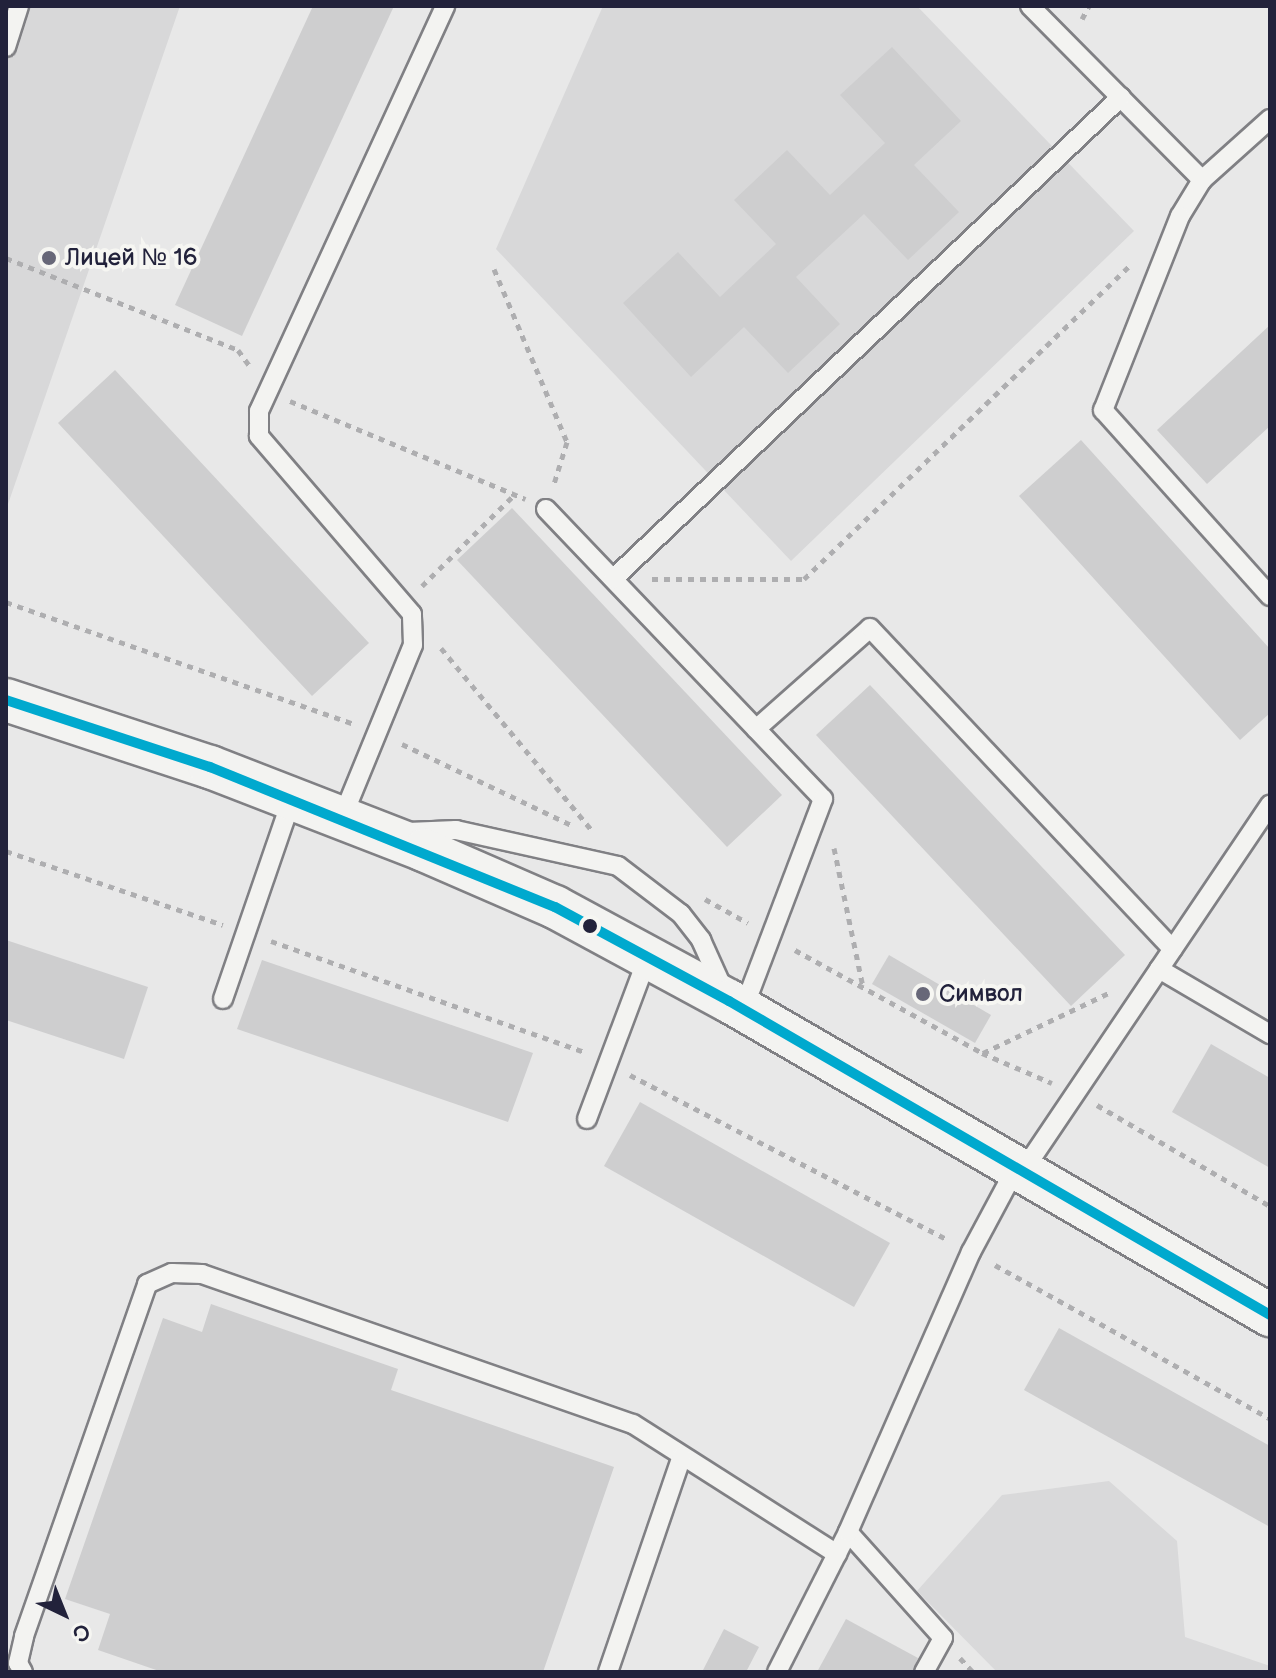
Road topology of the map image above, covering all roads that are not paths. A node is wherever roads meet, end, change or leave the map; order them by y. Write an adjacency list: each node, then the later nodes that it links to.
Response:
1 (19, 6): 4 (lane)
2 (445, 6): 15 (lane)
3 (1030, 6): 5 (lane)
4 (6, 47)
5 (1121, 97): 7 (lane); 9 (lane)
6 (1270, 119): 7 (lane)
7 (1202, 180): 10 (lane)
8 (546, 509): 9 (lane)
9 (613, 579): 12 (lane)
10 (1270, 596)
11 (6, 700): 13 (street)
12 (756, 729): 17 (lane); 21 (lane)
13 (292, 799): 15 (street); 20 (lane)
14 (1270, 805): 17 (lane)
15 (342, 818): 16 (street)
16 (382, 833): 18 (street); 21 (lane)
17 (1173, 949): 19 (lane)
18 (648, 957): 21 (street); 23 (lane)
19 (1159, 969): 22 (lane); 24 (lane)
20 (223, 999)
21 (736, 1006): 24 (street)
22 (1270, 1034)
23 (587, 1119)
24 (1019, 1170): 25 (street); 27 (lane)
25 (1270, 1315)
26 (682, 1456): 28 (lane); 29 (lane); 30 (lane)
27 (848, 1532): 28 (lane); 32 (lane)
28 (837, 1554): 31 (lane)
29 (23, 1672)
30 (608, 1672)
31 (777, 1672)
32 (924, 1672)

